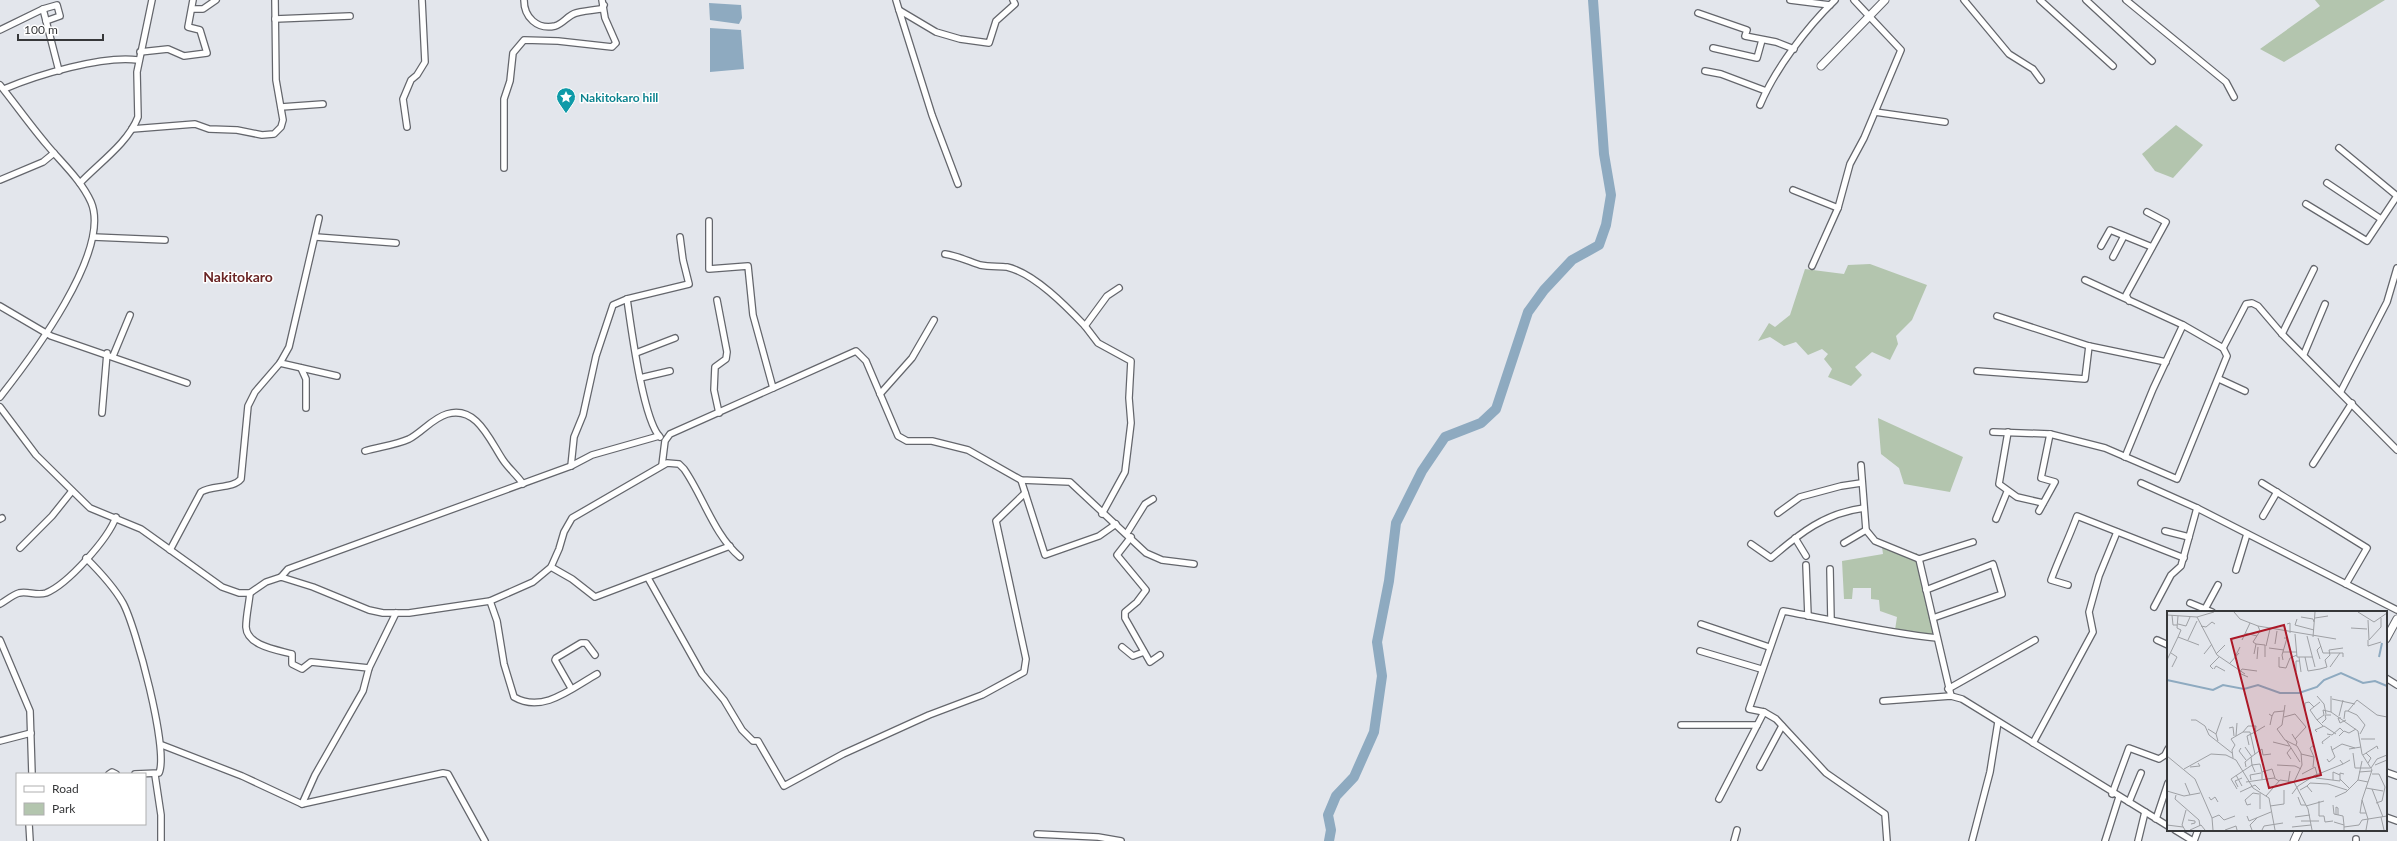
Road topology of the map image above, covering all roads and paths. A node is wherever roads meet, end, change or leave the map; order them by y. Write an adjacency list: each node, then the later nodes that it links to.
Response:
1 (152, 0): 31 (street)
2 (193, 0): 20 (street)
3 (216, 0): 20 (street)
4 (275, 0): 25 (street)
5 (422, 0): 47 (street)
6 (524, 0): 17 (street)
7 (896, 0): 21 (street)
8 (1013, 0): 21 (street)
9 (1792, 0): 18 (street)
10 (1835, 0): 18 (street)
11 (1854, 0): 24 (street)
12 (1885, 0): 24 (street)
13 (1964, 0): 38 (street)
14 (2040, 0): 35 (street)
15 (2086, 0): 33 (street)
16 (2126, 0): 41 (street)
17 (603, 3): 51 (street)
18 (1830, 5): 30 (street)
19 (43, 9): 26 (street); 26 (street); 27 (street)
20 (192, 9): 31 (street)
21 (900, 10): 55 (street)
22 (1698, 13): 28 (street)
23 (350, 16): 25 (street)
24 (1870, 16): 34 (street); 45 (street)
25 (276, 18): 44 (street)
26 (46, 21): 36 (street)
27 (0, 30)
28 (1762, 40): 29 (street); 30 (street)
29 (1713, 48)
30 (1794, 49): 40 (street)
31 (140, 52): 32 (street)
32 (138, 60): 36 (street); 48 (street)
33 (2152, 61)
34 (1821, 66)
35 (2113, 66)
36 (59, 71): 39 (street)
37 (1705, 71): 40 (street)
38 (2041, 80)
39 (2, 87): 50 (street)
40 (1766, 91): 43 (street)
41 (2234, 97)
42 (322, 104): 44 (street)
43 (1760, 105)
44 (281, 107): 48 (street)
45 (1875, 112): 46 (street); 59 (street)
46 (1945, 122)
47 (407, 127)
48 (132, 129): 53 (street)
49 (2339, 148): 57 (street)
50 (54, 153): 52 (street); 53 (street)
51 (504, 168)
52 (0, 180)
53 (80, 183): 65 (street)
54 (2327, 183): 62 (street)
55 (958, 184)
56 (1793, 190): 59 (street)
57 (2397, 196): 62 (street)
58 (2306, 204): 62 (street)
59 (1838, 208): 74 (street)
60 (2147, 212): 71 (street)
61 (319, 218): 66 (street)
62 (2381, 219)
63 (709, 221): 107 (street)
64 (2124, 236): 70 (street); 71 (street); 73 (street)
65 (93, 237): 68 (street); 89 (street)
66 (316, 237): 69 (street); 99 (street)
67 (680, 238): 79 (street)
68 (165, 240)
69 (396, 243)
70 (2101, 246)
71 (2152, 247): 81 (street)
72 (945, 254): 88 (street)
73 (2113, 257)
74 (1812, 266)
75 (2397, 268): 109 (street)
76 (2314, 269): 90 (street)
77 (2085, 280): 81 (street)
78 (1119, 288): 88 (street)
79 (627, 299): 94 (street); 128 (street)
80 (717, 300): 115 (street)
81 (2129, 301): 87 (street)
82 (2325, 304): 96 (street)
83 (0, 306): 89 (street)
84 (130, 315): 97 (street)
85 (1997, 316): 92 (street)
86 (934, 320): 110 (street)
87 (2183, 325): 93 (street); 98 (street)
88 (1085, 326): 144 (street)
89 (46, 331): 95 (street); 111 (street)
90 (2282, 334): 93 (street); 96 (street)
91 (675, 338): 94 (street)
92 (2088, 346): 98 (street); 102 (street)
93 (2222, 348): 105 (street)
94 (636, 353): 104 (street)
95 (107, 354): 97 (street); 116 (street)
96 (2304, 354): 109 (street)
97 (113, 356): 106 (street)
98 (2166, 362): 124 (street)
99 (280, 363): 100 (street); 161 (street)
100 (301, 368): 103 (street); 114 (street)
101 (670, 371): 104 (street)
102 (1977, 371)
103 (338, 376)
104 (640, 378): 120 (street)
105 (2219, 379): 108 (street); 124 (street)
106 (187, 383)
107 (773, 388): 110 (street); 115 (street)
108 (2245, 391)
109 (2341, 391): 112 (street)
110 (880, 394): 129 (street)
111 (0, 397)
112 (2352, 403): 122 (street); 125 (street)
113 (0, 407): 134 (street)
114 (306, 408)
115 (719, 412): 121 (street)
116 (102, 414)
117 (1993, 432): 118 (street)
118 (2008, 432): 119 (street); 135 (street)
119 (2050, 434): 124 (street); 139 (street)
120 (659, 436): 121 (street); 128 (street)
121 (665, 441): 126 (street)
122 (2397, 450)
123 (364, 452): 133 (street)
124 (2126, 456)
125 (2313, 464)
126 (662, 465): 159 (street); 169 (street)
127 (1861, 465): 130 (street)
128 (570, 466): 133 (street)
129 (1021, 480): 137 (street); 144 (street)
130 (1861, 483): 140 (street); 143 (street)
131 (2141, 483): 141 (street)
132 (2262, 483): 136 (street)
133 (522, 484): 172 (street)
134 (72, 490): 146 (street); 160 (street)
135 (2007, 492): 139 (street); 147 (street)
136 (2277, 492): 145 (street); 174 (street)
137 (1025, 493): 148 (street); 173 (street)
138 (1153, 500): 153 (street)
139 (2044, 503): 142 (street)
140 (1864, 508): 149 (street); 155 (street)
141 (2197, 508): 152 (street); 154 (street)
142 (2039, 511)
143 (1778, 513)
144 (1102, 514): 148 (street)
145 (2263, 516)
146 (116, 517): 161 (street); 164 (street)
147 (1996, 519)
148 (1116, 524): 153 (street)
149 (1866, 530): 157 (street); 166 (street)
150 (2165, 531): 154 (street)
151 (2117, 532): 165 (street); 175 (street); 220 (street)
152 (2246, 534): 171 (street); 174 (street)
153 (1129, 535): 167 (street); 201 (street)
154 (2189, 537): 165 (street)
155 (1795, 538): 158 (street); 162 (street)
156 (1973, 542): 166 (street)
157 (1844, 543)
158 (1751, 544)
159 (730, 546): 163 (street); 173 (street)
160 (20, 548)
161 (170, 550): 178 (street)
162 (1806, 556)
163 (740, 557)
164 (86, 558): 181 (street); 221 (street)
165 (2184, 558): 182 (street)
166 (1919, 559): 177 (street)
167 (1194, 564)
168 (1806, 565): 187 (street)
169 (551, 567): 173 (street); 179 (street)
170 (1830, 569): 190 (street)
171 (2236, 570)
172 (281, 577): 178 (street); 186 (street)
173 (648, 578)
174 (2346, 584): 184 (street)
175 (2068, 585)
176 (2218, 585): 183 (street)
177 (1926, 590): 188 (street); 188 (street)
178 (250, 593): 204 (street)
179 (490, 601): 186 (street); 209 (street)
180 (2190, 603): 183 (street)
181 (0, 604)
182 (2154, 607)
183 (2205, 609): 185 (street)
184 (2397, 610)
185 (2210, 611)
186 (396, 613): 204 (street)
187 (1808, 616): 190 (street); 198 (street)
188 (1933, 618): 193 (street)
189 (2397, 619): 192 (street)
190 (1831, 620): 193 (street)
191 (1701, 624): 198 (street)
192 (2387, 637)
193 (1937, 638): 210 (street)
194 (0, 640): 218 (street)
195 (2035, 640): 210 (street)
196 (2157, 640): 197 (street)
197 (2167, 645)
198 (1769, 646): 205 (street)
199 (1122, 647): 201 (street)
200 (1700, 650): 205 (street)
201 (1144, 652): 203 (street)
202 (595, 655): 209 (street)
203 (1160, 655)
204 (370, 668): 235 (street)
205 (1762, 669): 213 (street)
206 (597, 674): 209 (street)
207 (2387, 679): 208 (street)
208 (2397, 685)
209 (571, 688)
210 (1948, 689): 211 (street)
211 (1951, 696): 212 (street); 214 (street)
212 (1883, 701)
213 (1764, 712): 216 (street); 217 (street)
214 (1998, 722): 220 (street); 253 (street)
215 (1681, 725): 216 (street)
216 (1757, 725): 233 (street)
217 (1782, 726): 223 (street); 252 (street)
218 (31, 733): 219 (street); 225 (street)
219 (0, 741)
220 (2032, 743): 231 (street)
221 (162, 745): 228 (street); 235 (street)
222 (2167, 751): 231 (street)
223 (1760, 767)
224 (2387, 772): 229 (street)
225 (31, 773)
226 (2142, 773): 234 (street)
227 (146, 774): 228 (street)
228 (155, 775): 248 (street)
229 (2397, 776)
230 (2167, 786): 238 (street)
231 (2112, 794): 232 (street)
232 (2119, 797): 234 (street); 254 (street)
233 (1719, 799)
234 (2129, 802): 236 (street)
235 (302, 804): 249 (street)
236 (2144, 812): 238 (street); 255 (street)
237 (2387, 818): 239 (street)
238 (2156, 819): 241 (street)
239 (2397, 821)
240 (29, 825): 247 (street)
241 (2167, 825)
242 (1737, 830): 251 (street)
243 (2177, 831): 256 (street)
244 (2198, 831): 256 (street)
245 (2299, 831): 257 (street)
246 (1037, 834): 250 (street)
247 (30, 841)
248 (161, 841)
249 (485, 841)
250 (1121, 841)
251 (1734, 841)
252 (1887, 841)
253 (1972, 841)
254 (2105, 841)
255 (2138, 841)
256 (2194, 841)
257 (2294, 841)

